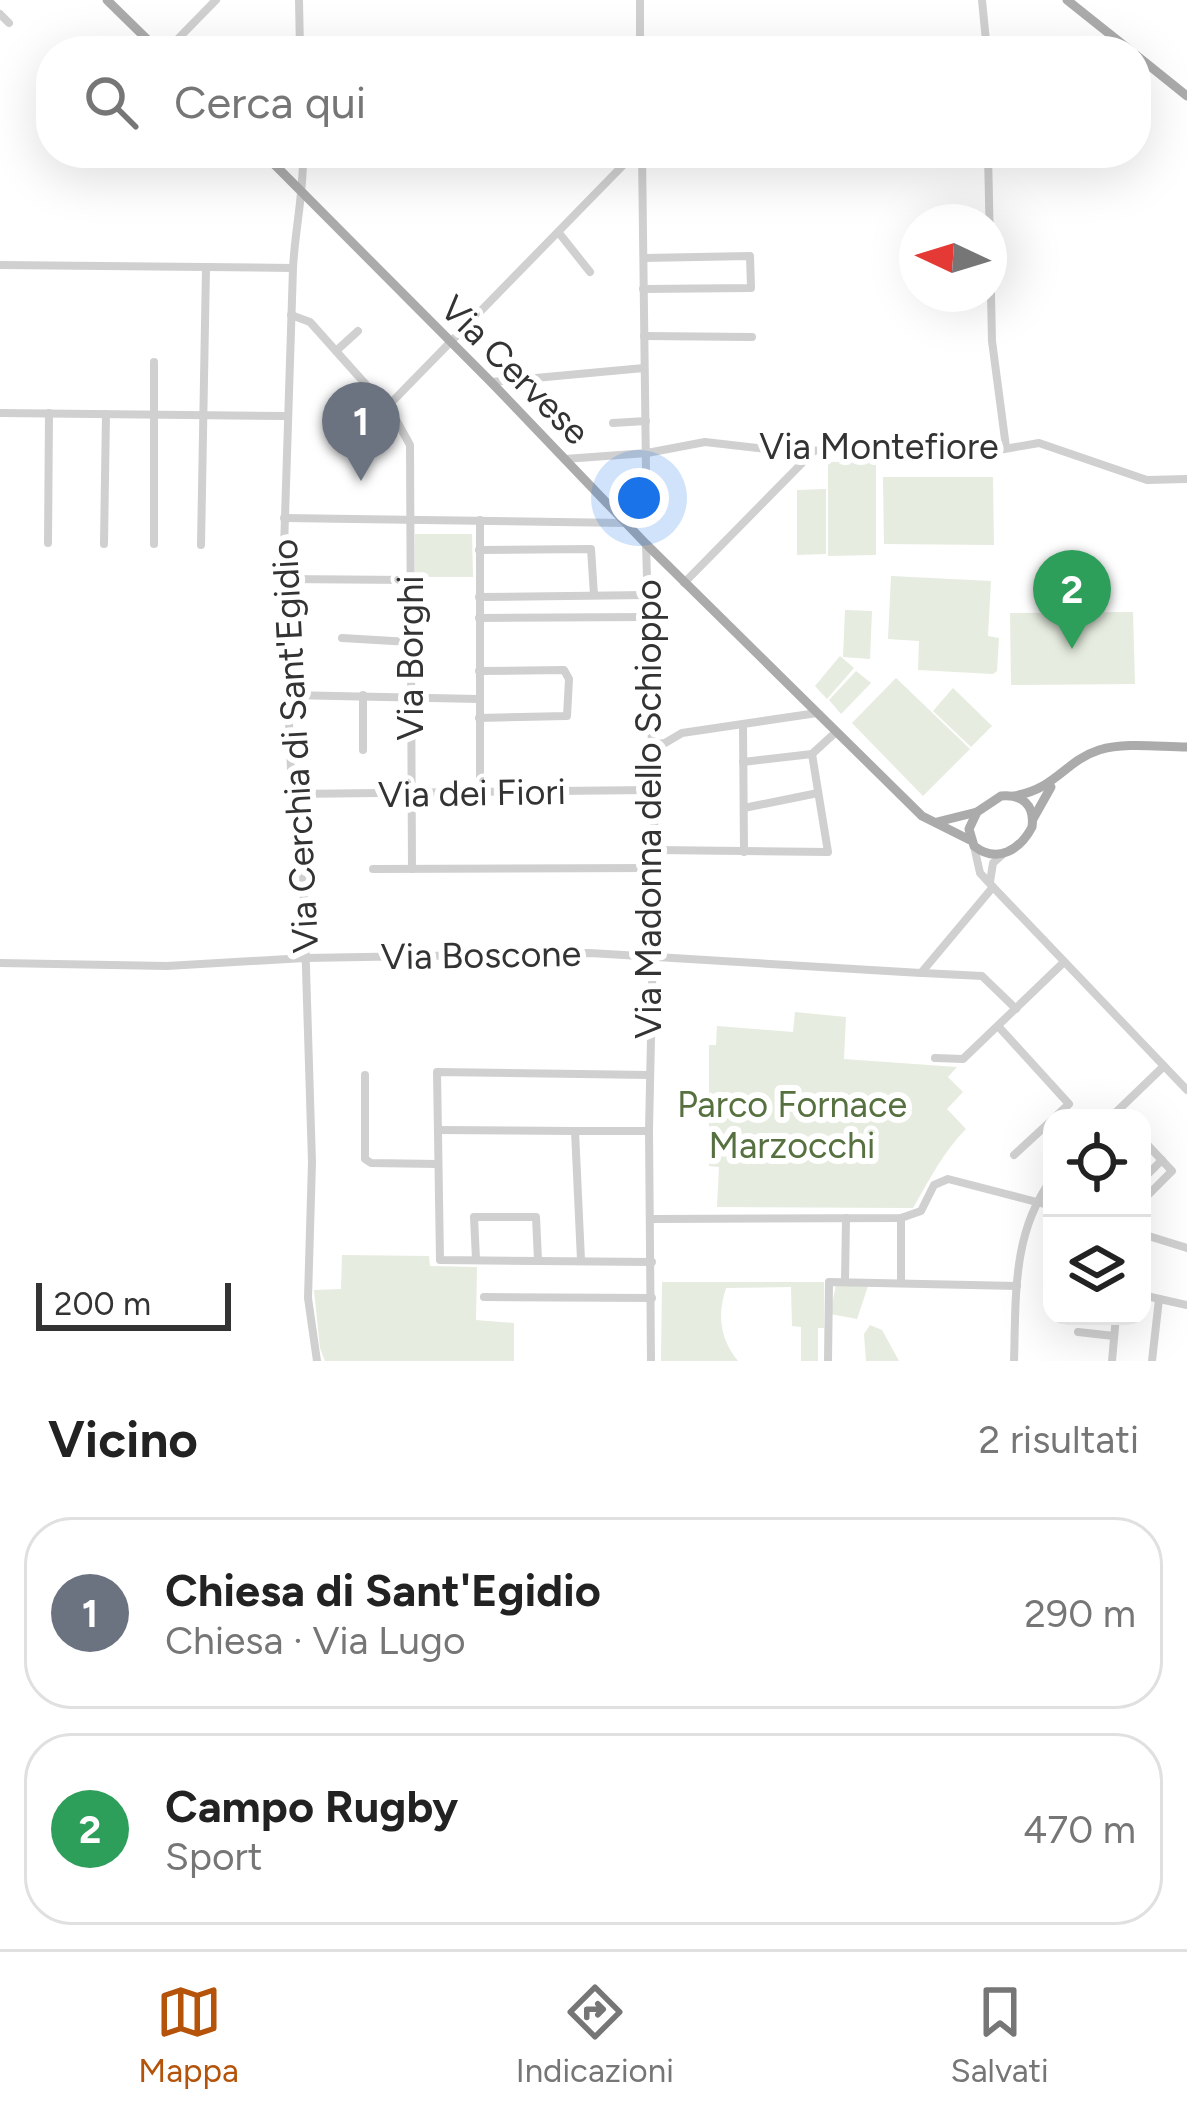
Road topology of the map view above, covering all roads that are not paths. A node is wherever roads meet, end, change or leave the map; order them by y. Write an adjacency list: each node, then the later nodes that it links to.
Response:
1 (107, 0): 9 (main road)
2 (216, 0): 10 (street)
3 (299, 0): 11 (street)
4 (640, 0): 12 (street)
5 (982, 0): 13 (street)
6 (1067, 0): 14 (main road)
7 (0, 14): 8 (street)
8 (9, 23)
9 (147, 36)
10 (179, 36)
11 (300, 36)
12 (640, 36)
13 (986, 36)
14 (1112, 36)
15 (1151, 67): 16 (main road)
16 (1187, 96)
17 (278, 168): 22 (main road, Via Cervese)
18 (303, 168): 22 (street, Via Cerchia di Sant'Egidio)
19 (623, 168): 23 (street)
20 (639, 168): 24 (street)
21 (988, 168): 48 (street)
22 (303, 194): 27 (street, Via Cerchia di Sant'Egidio); 34 (main road, Via Cervese)
23 (559, 232): 28 (street); 34 (street)
24 (644, 259): 29 (street); 29 (street)
25 (0, 265): 26 (street)
26 (206, 268): 27 (street); 44 (street)
27 (292, 268): 30 (street, Via Cerchia di Sant'Egidio)
28 (590, 272)
29 (644, 290): 32 (street)
30 (291, 315): 35 (street, Via Borghi); 45 (street, Via Cerchia di Sant'Egidio)
31 (358, 332): 35 (street)
32 (644, 336): 33 (street); 37 (street)
33 (752, 337)
34 (451, 343): 38 (main road, Via Cervese); 39 (street)
35 (336, 351): 39 (street, Via Borghi)
36 (154, 362): 43 (street)
37 (644, 368): 38 (street); 46 (street)
38 (491, 382): 51 (main road, Via Cervese)
39 (386, 408): 55 (street, Via Borghi)
40 (0, 413): 41 (street)
41 (50, 413): 42 (street); 58 (street)
42 (106, 414): 43 (street); 59 (street)
43 (153, 415): 44 (street); 60 (street)
44 (202, 416): 45 (street); 62 (street)
45 (287, 416): 54 (street, Via Cerchia di Sant'Egidio)
46 (646, 421): 47 (street); 50 (street)
47 (613, 423)
48 (1006, 447): 49 (street, Via Montefiore); 53 (street, Via Montefiore)
49 (813, 452): 50 (street, Via Montefiore); 66 (street)
50 (647, 453): 51 (street, Via Montefiore); 52 (street)
51 (566, 460): 57 (main road, Via Cervese)
52 (646, 470)
53 (1187, 479)
54 (284, 518): 55 (street); 64 (street, Via Cerchia di Sant'Egidio)
55 (410, 518): 56 (street); 65 (street, Via Borghi)
56 (480, 520): 57 (street); 63 (street)
57 (625, 523): 61 (main road, Via Cervese)
58 (48, 543)
59 (104, 544)
60 (154, 544)
61 (646, 544): 66 (main road, Via Cervese); 68 (street, Via Madonna dello Schioppo)
62 (201, 545)
63 (479, 550): 67 (street); 69 (street)
64 (283, 579): 65 (street); 75 (street, Via Cerchia di Sant'Egidio)
65 (410, 580): 73 (street, Via Borghi)
66 (684, 583): 79 (main road, Via Cervese)
67 (594, 595): 68 (street); 69 (street)
68 (648, 596): 70 (street, Via Madonna dello Schioppo)
69 (479, 597): 71 (street)
70 (647, 617): 71 (street); 83 (street, Via Madonna dello Schioppo)
71 (479, 618): 74 (street)
72 (342, 638): 73 (street)
73 (410, 642): 77 (street, Via Borghi)
74 (479, 671): 78 (street); 80 (street)
75 (288, 695): 76 (street); 91 (street, Via Cerchia di Sant'Egidio)
76 (363, 695): 77 (street); 85 (street)
77 (411, 695): 78 (street); 92 (street, Via Borghi)
78 (479, 699): 80 (street)
79 (817, 713): 81 (street); 82 (main road, Via Cervese)
80 (479, 718): 90 (street)
81 (743, 725): 83 (street); 87 (street)
82 (836, 732): 86 (street); 98 (main road, Via Cervese)
83 (651, 745): 89 (street, Via Madonna dello Schioppo)
84 (1187, 747): 88 (main road)
85 (363, 750)
86 (812, 754): 87 (street); 93 (street)
87 (743, 763): 95 (street)
88 (1057, 779): 94 (main road); 97 (main road)
89 (652, 790): 90 (street, Via dei Fiori); 100 (street, Via Madonna dello Schioppo)
90 (480, 793): 92 (street, Via dei Fiori)
91 (292, 794): 92 (street, Via dei Fiori); 107 (street, Via Cerchia di Sant'Egidio)
92 (411, 794): 105 (street, Via Borghi)
93 (818, 794): 95 (street); 101 (street)
94 (1014, 796): 96 (main road); 97 (main road)
95 (744, 808): 101 (street)
96 (977, 812): 98 (main road); 99 (main road)
97 (1033, 819): 102 (main road)
98 (937, 822): 99 (main road, Via Cervese)
99 (972, 843): 102 (main road); 106 (street)
100 (655, 850): 101 (street); 103 (street, Via Madonna dello Schioppo)
101 (744, 852)
102 (1002, 855): 106 (street)
103 (654, 868): 105 (street); 108 (street, Via Madonna dello Schioppo)
104 (374, 869): 105 (street)
105 (412, 869)
106 (991, 885): 109 (street); 111 (street)
107 (305, 958): 108 (street, Via Boscone); 110 (street, Via Boscone); 154 (street, Via Cerchia di Sant'Egidio)
108 (653, 959): 111 (street, Via Boscone); 116 (street, Via Madonna dello Schioppo)
109 (1064, 963): 112 (street); 115 (street)
110 (0, 964)
111 (921, 973): 112 (street, Via Boscone)
112 (1016, 1009): 113 (street)
113 (998, 1026): 114 (street); 119 (street)
114 (935, 1058)
115 (1165, 1066): 118 (street); 120 (street)
116 (650, 1075): 122 (street); 124 (street, Via Madonna dello Schioppo)
117 (365, 1076): 128 (street)
118 (1187, 1090)
119 (1064, 1109)
120 (1123, 1109)
121 (1043, 1128): 126 (street)
122 (438, 1130): 123 (street); 128 (street)
123 (575, 1131): 124 (street); 141 (street)
124 (649, 1131): 136 (street, Via Madonna dello Schioppo)
125 (1151, 1148): 127 (street)
126 (1014, 1155)
127 (1162, 1160): 129 (street); 130 (street)
128 (438, 1164): 139 (street)
129 (1151, 1171)
130 (1151, 1191)
131 (1043, 1192): 132 (street)
132 (1036, 1202): 133 (street); 135 (street); 145 (street)
133 (1043, 1204)
134 (846, 1218): 135 (street); 136 (street); 143 (street)
135 (901, 1218): 144 (street)
136 (651, 1219): 142 (street, Via Madonna dello Schioppo)
137 (1151, 1237): 138 (street)
138 (1187, 1248)
139 (476, 1260): 140 (street); 140 (street)
140 (538, 1261): 141 (street)
141 (581, 1261): 142 (street)
142 (652, 1262): 148 (street, Via Madonna dello Schioppo)
143 (845, 1281): 144 (street); 158 (street)
144 (901, 1282): 145 (street)
145 (1017, 1286): 159 (street)
146 (1151, 1297): 149 (street)
147 (484, 1298): 148 (street)
148 (652, 1298): 157 (street, Via Madonna dello Schioppo)
149 (1159, 1298): 150 (street); 161 (street)
150 (1187, 1305)
151 (1115, 1325): 153 (street)
152 (1078, 1332): 153 (street)
153 (1114, 1336): 160 (street)
154 (311, 1340): 155 (street, Via Cerchia di Sant'Egidio); 156 (street, Via Cerchia di Sant'Egidio)
155 (308, 1361)
156 (317, 1361)
157 (651, 1361)
158 (828, 1361)
159 (1014, 1361)
160 (1112, 1361)
161 (1152, 1361)

